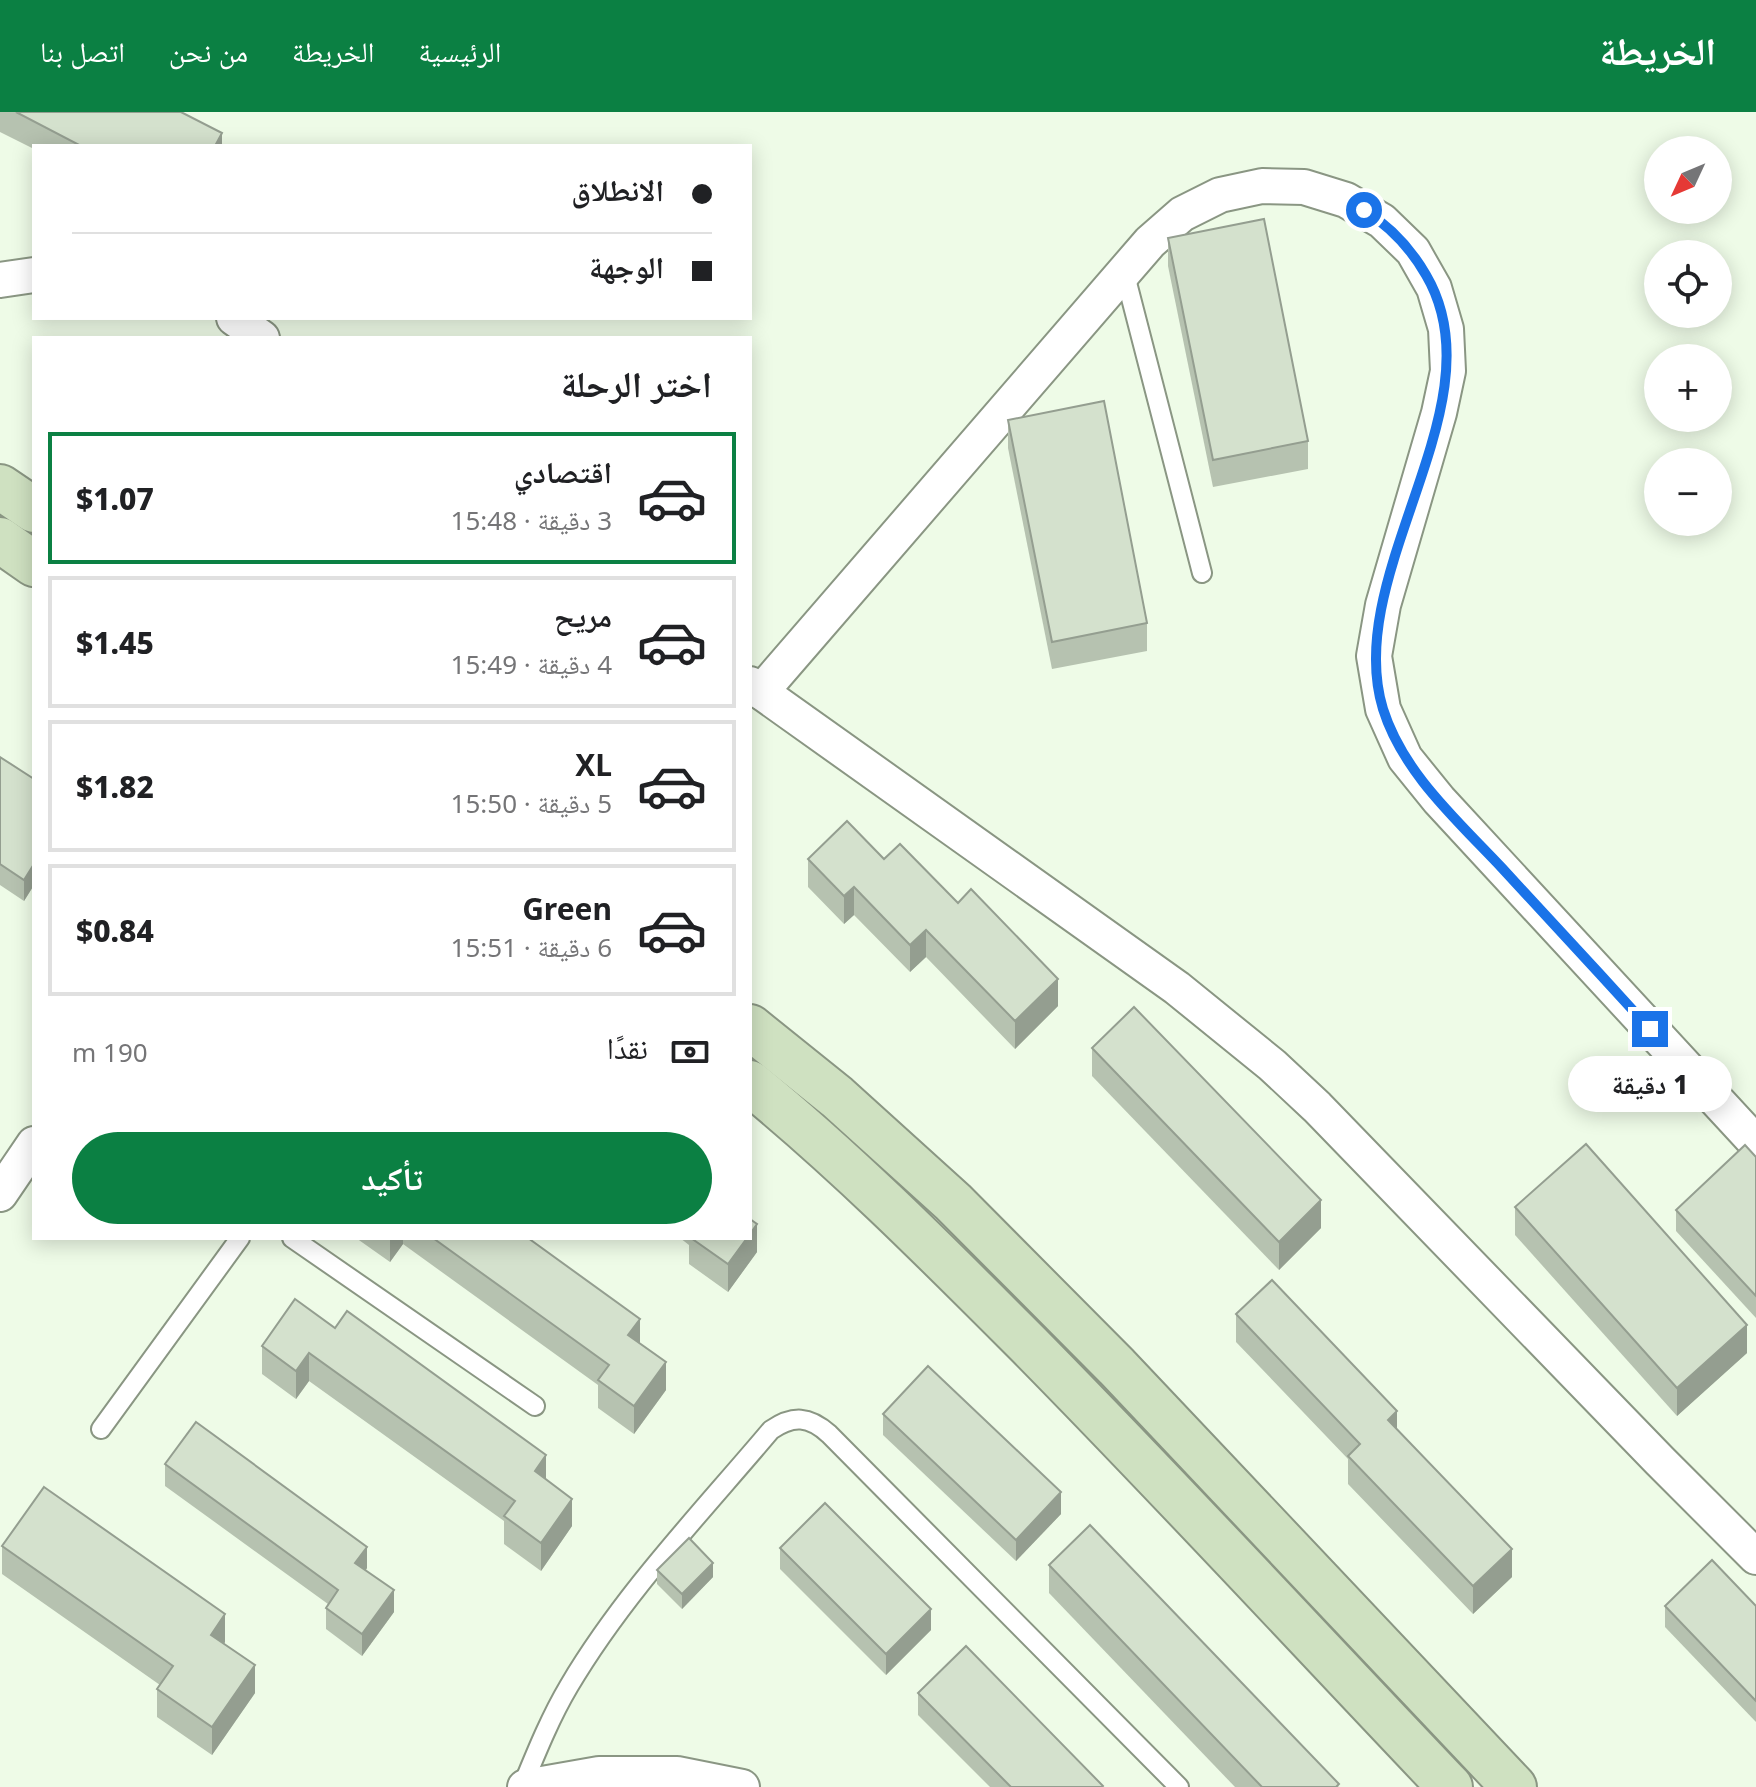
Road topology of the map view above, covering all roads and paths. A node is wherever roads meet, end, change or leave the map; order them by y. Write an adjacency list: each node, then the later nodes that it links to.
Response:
1 (1124, 271): 10 (lane); 11 (street); 14 (street)
2 (32, 275): 3 (street)
3 (0, 280)
4 (237, 320): 5 (street)
5 (259, 336)
6 (0, 487): 7 (main road)
7 (32, 509)
8 (0, 540): 9 (main road)
9 (32, 563)
10 (1202, 573)
11 (755, 688): 21 (street)
12 (752, 1029): 26 (main road)
13 (752, 1085): 25 (main road)
14 (1756, 1143)
15 (32, 1147): 16 (street)
16 (0, 1194)
17 (239, 1240): 20 (lane)
18 (295, 1240): 19 (lane)
19 (535, 1406)
20 (101, 1429)
21 (1756, 1557)
22 (524, 1787): 23 (street); 24 (lane)
23 (742, 1787)
24 (1179, 1787)
25 (1450, 1787)
26 (1514, 1787)

